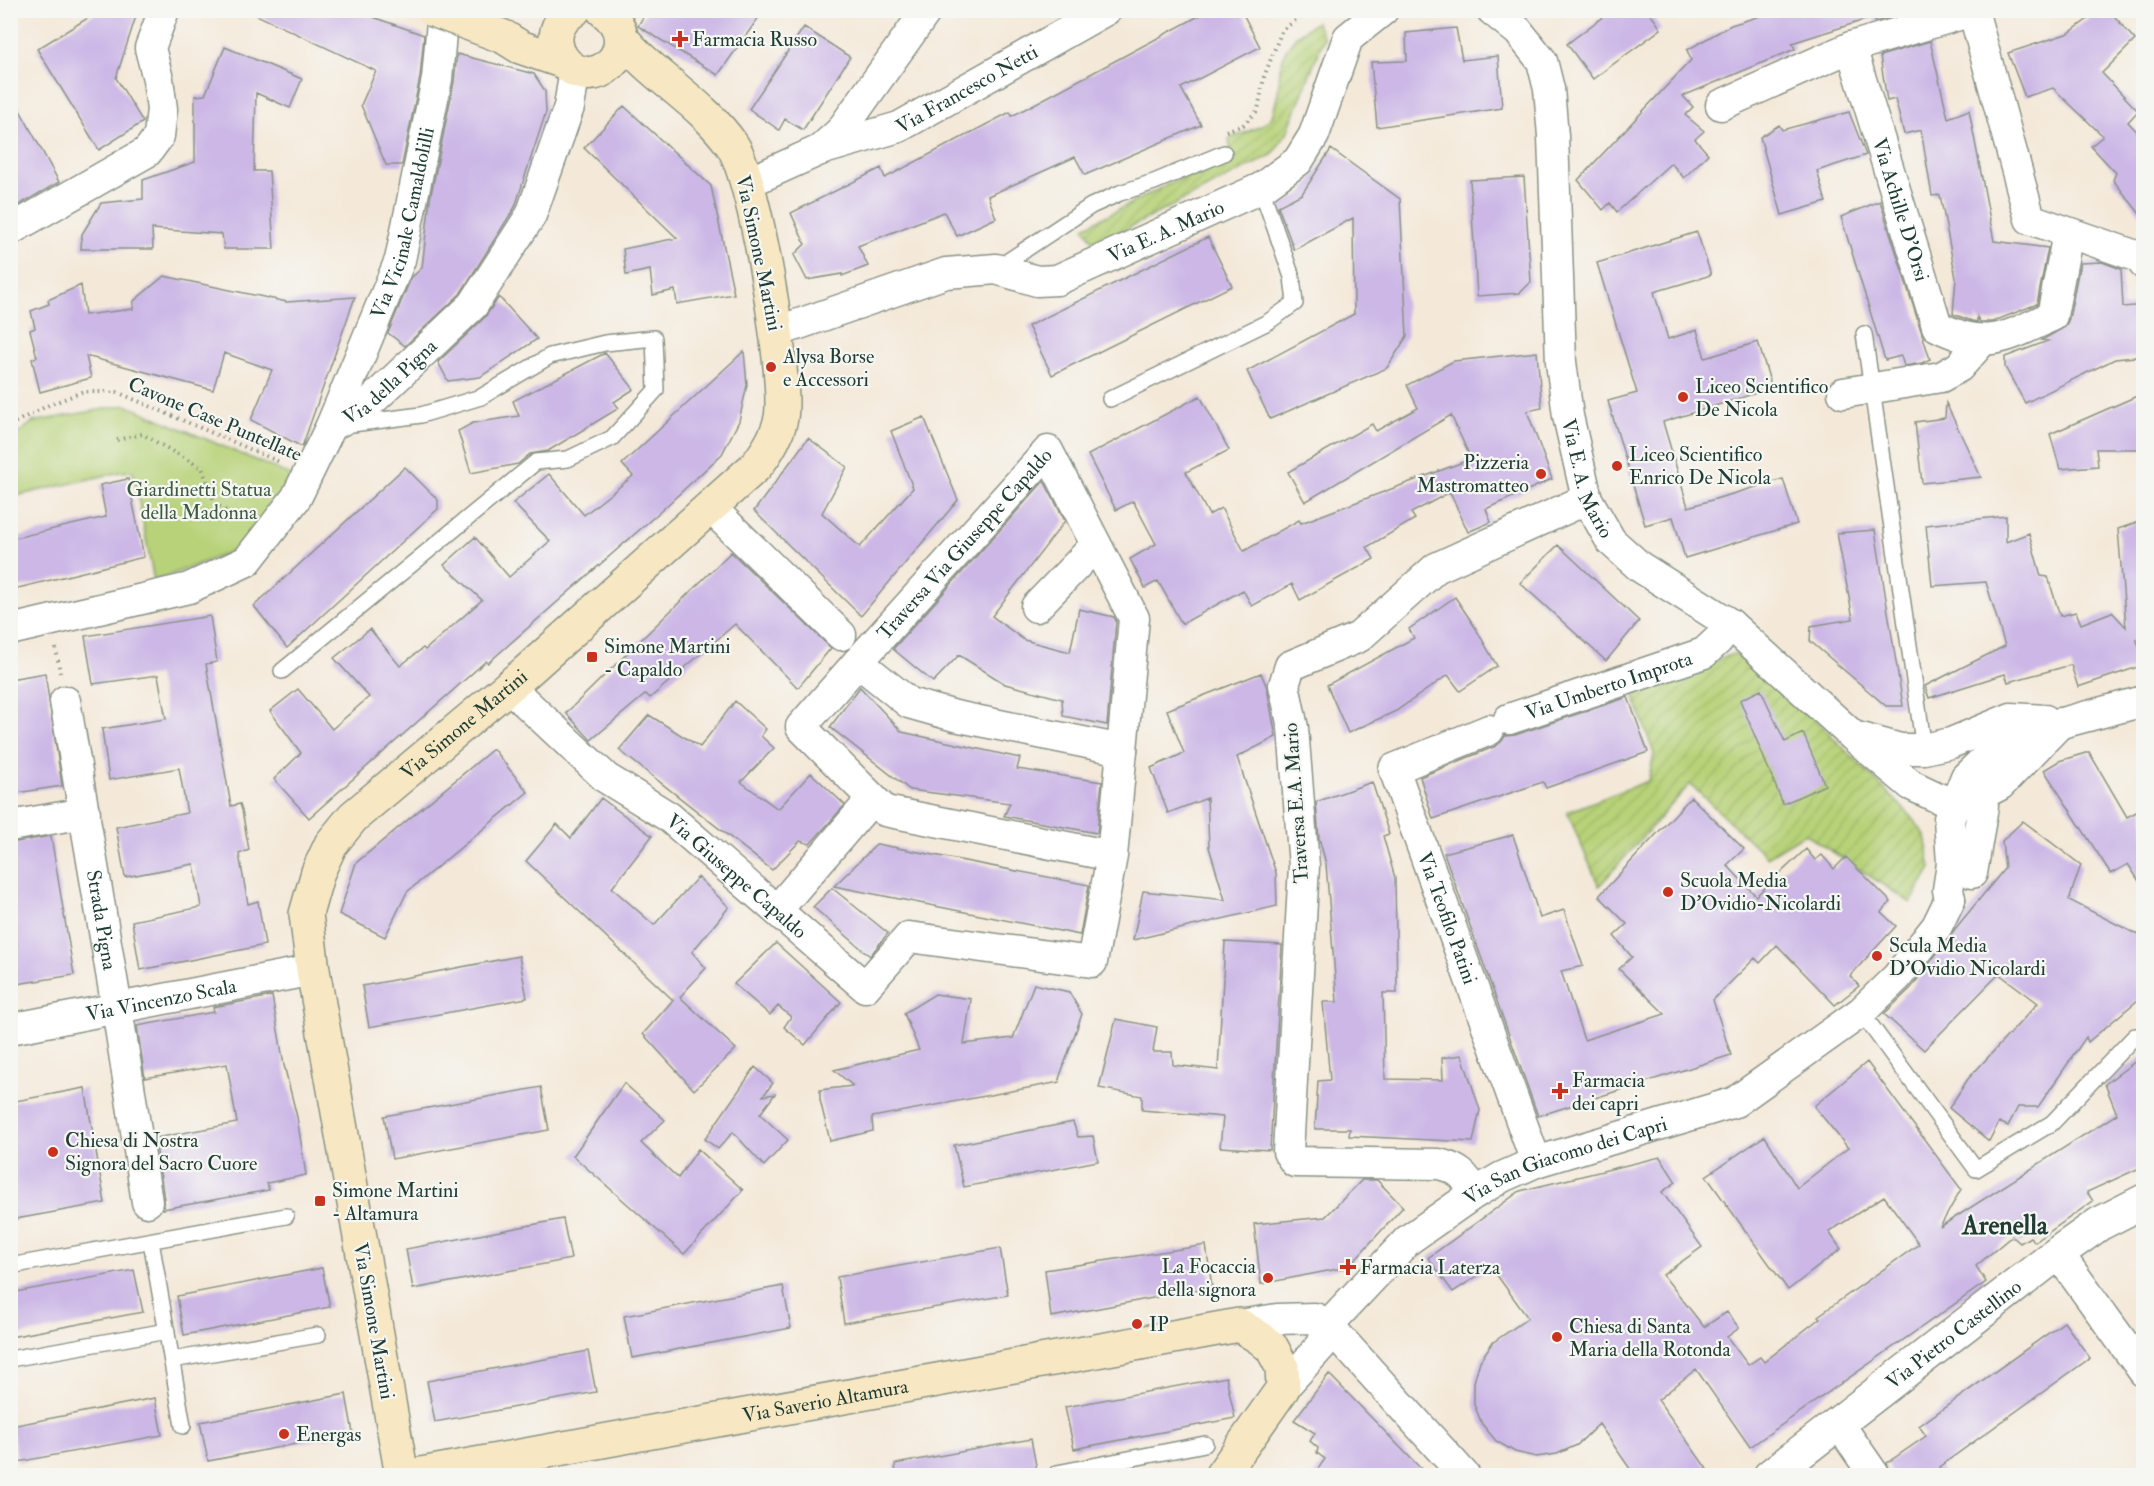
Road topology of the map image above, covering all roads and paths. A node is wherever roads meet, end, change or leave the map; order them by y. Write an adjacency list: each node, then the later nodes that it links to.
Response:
1 (164, 10): 23 (street)
2 (433, 10): 12 (main road, bridge)
3 (442, 10): 33 (street, Via Vicinale Camaldolilli)
4 (927, 10): 19 (street)
5 (1106, 10): 19 (street, Via Francesco Netti)
6 (1311, 10): 18 (path)
7 (1383, 10): 22 (street, Via E. A. Mario)
8 (1492, 10): 36 (street, Via E. A. Mario)
9 (1972, 11): 13 (street); 24 (street)
10 (566, 18): 12 (main road); 14 (main road)
11 (612, 19): 15 (main road); 16 (main road, Via Simone Martini)
12 (504, 37): 14 (main road)
13 (1851, 47): 17 (street); 29 (street, Via Achille D'Orsi)
14 (570, 66): 15 (main road, Via Simone Martini); 33 (street, Via della Pigna)
15 (607, 67): 16 (main road, Via Simone Martini)
16 (660, 77): 21 (main road, Via Simone Martini)
17 (1721, 105)
18 (1222, 133)
19 (820, 150): 21 (street)
20 (1224, 153): 26 (lane, Via E. A. Mario)
21 (747, 183): 27 (main road, Via Simone Martini)
22 (1261, 188): 26 (street, Via E. A. Mario); 31 (lane)
23 (10, 230)
24 (2068, 233): 25 (street); 29 (street, Via Achille D'Orsi)
25 (2144, 264)
26 (996, 269): 27 (street, Via E. A. Mario)
27 (776, 332): 37 (main road, Via Simone Martini)
28 (1864, 334): 30 (lane)
29 (1982, 341): 30 (street)
30 (1858, 392): 53 (lane)
31 (1110, 399)
32 (10, 425): 35 (path, Cavone Case Puntellate)
33 (331, 426): 35 (street, Via della Pigna); 46 (lane)
34 (117, 440): 38 (path)
35 (308, 474): 38 (street, Via della Pigna)
36 (1587, 499): 41 (street, Via E. A. Mario); 71 (street, Traversa E.A. Mario)
37 (710, 507): 43 (street); 47 (main road, Via Simone Martini)
38 (266, 536): 42 (street, Via della Pigna)
39 (1096, 545): 40 (street); 45 (street, Traversa Via Giuseppe Capaldo); 54 (street, Traversa Via Giuseppe Capaldo)
40 (1036, 607)
41 (1730, 624): 51 (street, Via Umberto Improta); 52 (street, Via E. A. Mario)
42 (10, 630)
43 (841, 635)
44 (54, 639): 48 (path)
45 (858, 662): 54 (street); 57 (street)
46 (282, 671)
47 (509, 687): 63 (street, Via Giuseppe Capaldo); 65 (main road, Via Simone Martini)
48 (65, 700): 58 (street, Strada Pigna)
49 (2144, 701): 50 (street)
50 (2060, 723): 53 (street); 56 (street)
51 (1499, 725): 70 (street, Via Teofilo Patini)
52 (1853, 736): 53 (street); 55 (street, Via E. A. Mario)
53 (1912, 749): 56 (street)
54 (1122, 750): 61 (street, Traversa Via Giuseppe Capaldo)
55 (1911, 785): 56 (street, Via E. A. Mario); 60 (street)
56 (1969, 792): 60 (street); 62 (street)
57 (872, 798): 61 (street); 63 (street)
58 (85, 813): 59 (street); 66 (street, Strada Pigna)
59 (10, 826)
60 (1949, 839): 62 (street)
61 (1112, 856): 64 (street, Traversa Via Giuseppe Capaldo)
62 (1950, 899): 67 (street, Via San Giacomo dei Capri)
63 (777, 910): 64 (street, Via Giuseppe Capaldo)
64 (970, 944)
65 (313, 970): 66 (street, Via Vincenzo Scala); 90 (main road, Via Simone Martini)
66 (117, 1008): 68 (street, Via Vincenzo Scala); 73 (street, Strada Pigna)
67 (1861, 1012): 69 (lane); 70 (street, Via San Giacomo dei Capri)
68 (10, 1029)
69 (2144, 1037)
70 (1536, 1162): 71 (street, Via San Giacomo dei Capri)
71 (1476, 1193): 79 (street, Via San Giacomo dei Capri)
72 (2144, 1201): 76 (street, Via Pietro Castellino)
73 (147, 1202)
74 (286, 1216): 75 (lane)
75 (151, 1241): 77 (lane); 80 (lane)
76 (2058, 1253): 84 (street); 86 (street, Via Pietro Castellino)
77 (10, 1266)
78 (1239, 1325): 79 (street, Via Saverio Altamura); 85 (main road); 91 (main road, Via Saverio Altamura)
79 (1328, 1325): 85 (street, Via San Giacomo dei Capri); 93 (street)
80 (167, 1331): 82 (lane); 83 (lane)
81 (318, 1335): 83 (lane)
82 (10, 1359)
83 (172, 1360): 87 (lane)
84 (2144, 1372)
85 (1283, 1388): 92 (main road, Via San Giacomo dei Capri)
86 (1839, 1424): 94 (street, Via Pietro Castellino); 95 (street)
87 (183, 1426)
88 (1205, 1444): 89 (lane)
89 (1057, 1473)
90 (402, 1476)
91 (410, 1476)
92 (1221, 1476)
93 (1465, 1476)
94 (1770, 1476)
95 (1875, 1476)

